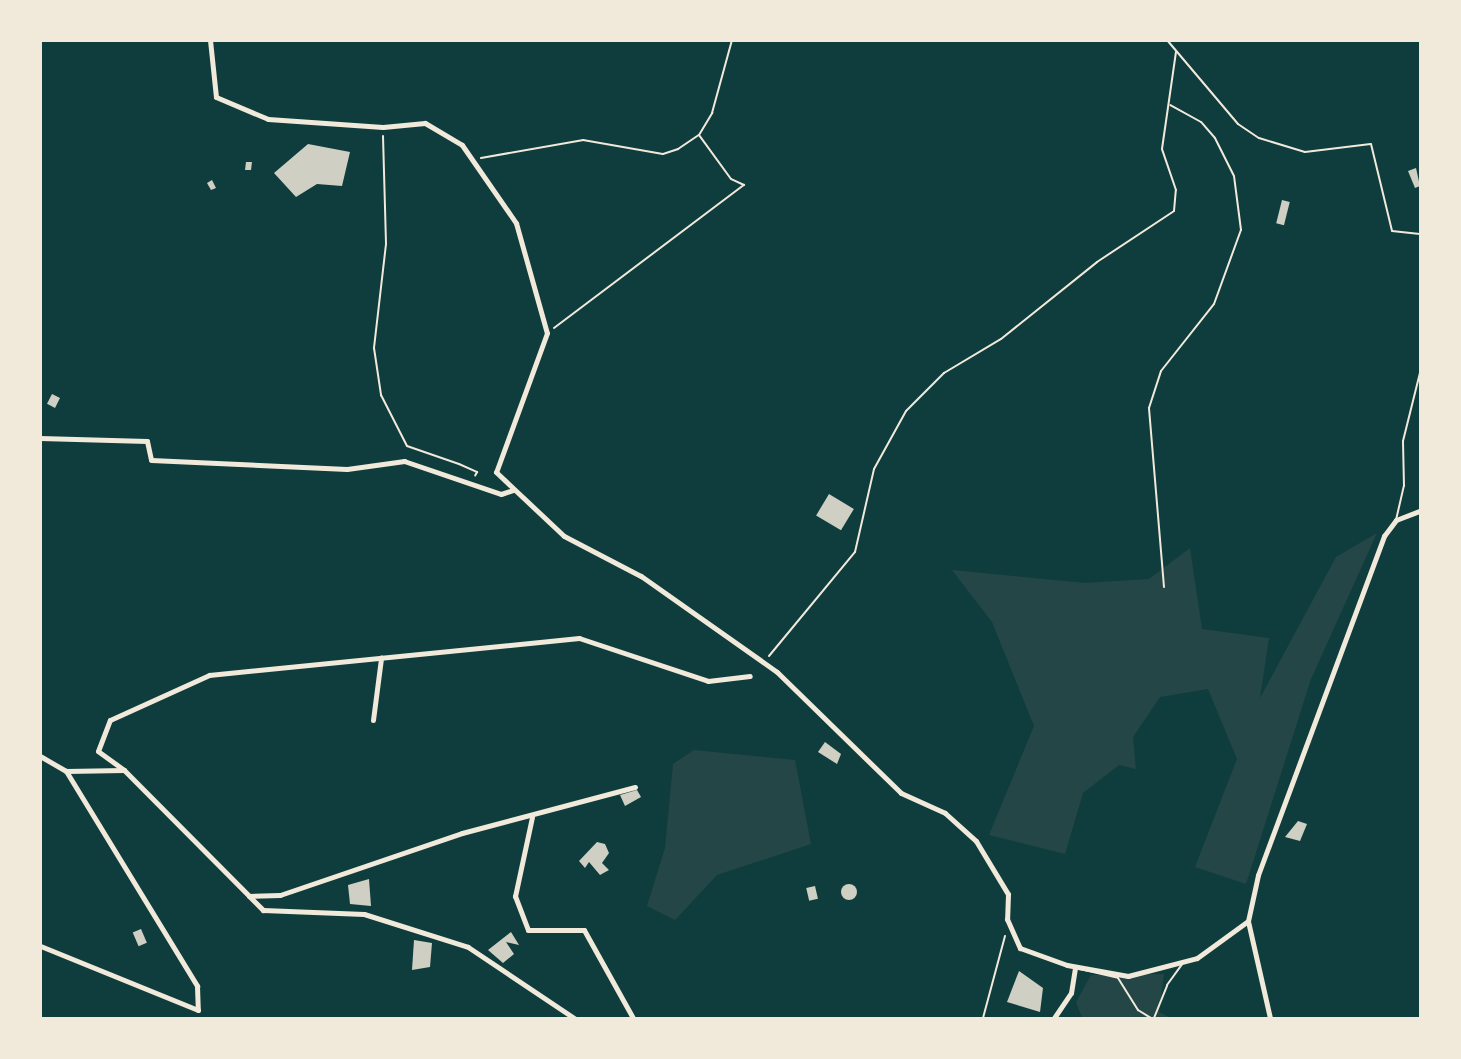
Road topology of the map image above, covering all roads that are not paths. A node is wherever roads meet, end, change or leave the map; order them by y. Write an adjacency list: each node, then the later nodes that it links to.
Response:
1 (210, 40): 4 (street)
2 (1420, 373): 6 (lane)
3 (40, 438): 4 (street)
4 (513, 490): 19 (street)
5 (1420, 511): 6 (street)
6 (1396, 520): 16 (street)
7 (381, 658): 8 (street); 9 (street); 11 (street)
8 (750, 676)
9 (373, 720)
10 (40, 756): 12 (street)
11 (124, 770): 12 (street); 15 (street)
12 (66, 771): 17 (street)
13 (635, 787): 14 (street)
14 (532, 817): 15 (street); 21 (street)
15 (249, 896): 20 (street)
16 (1248, 921): 18 (street); 24 (street)
17 (40, 946)
18 (1185, 962): 19 (street); 23 (lane)
19 (1075, 967): 22 (street); 23 (lane)
20 (574, 1018)
21 (633, 1018)
22 (1053, 1018)
23 (1152, 1018)
24 (1270, 1018)

